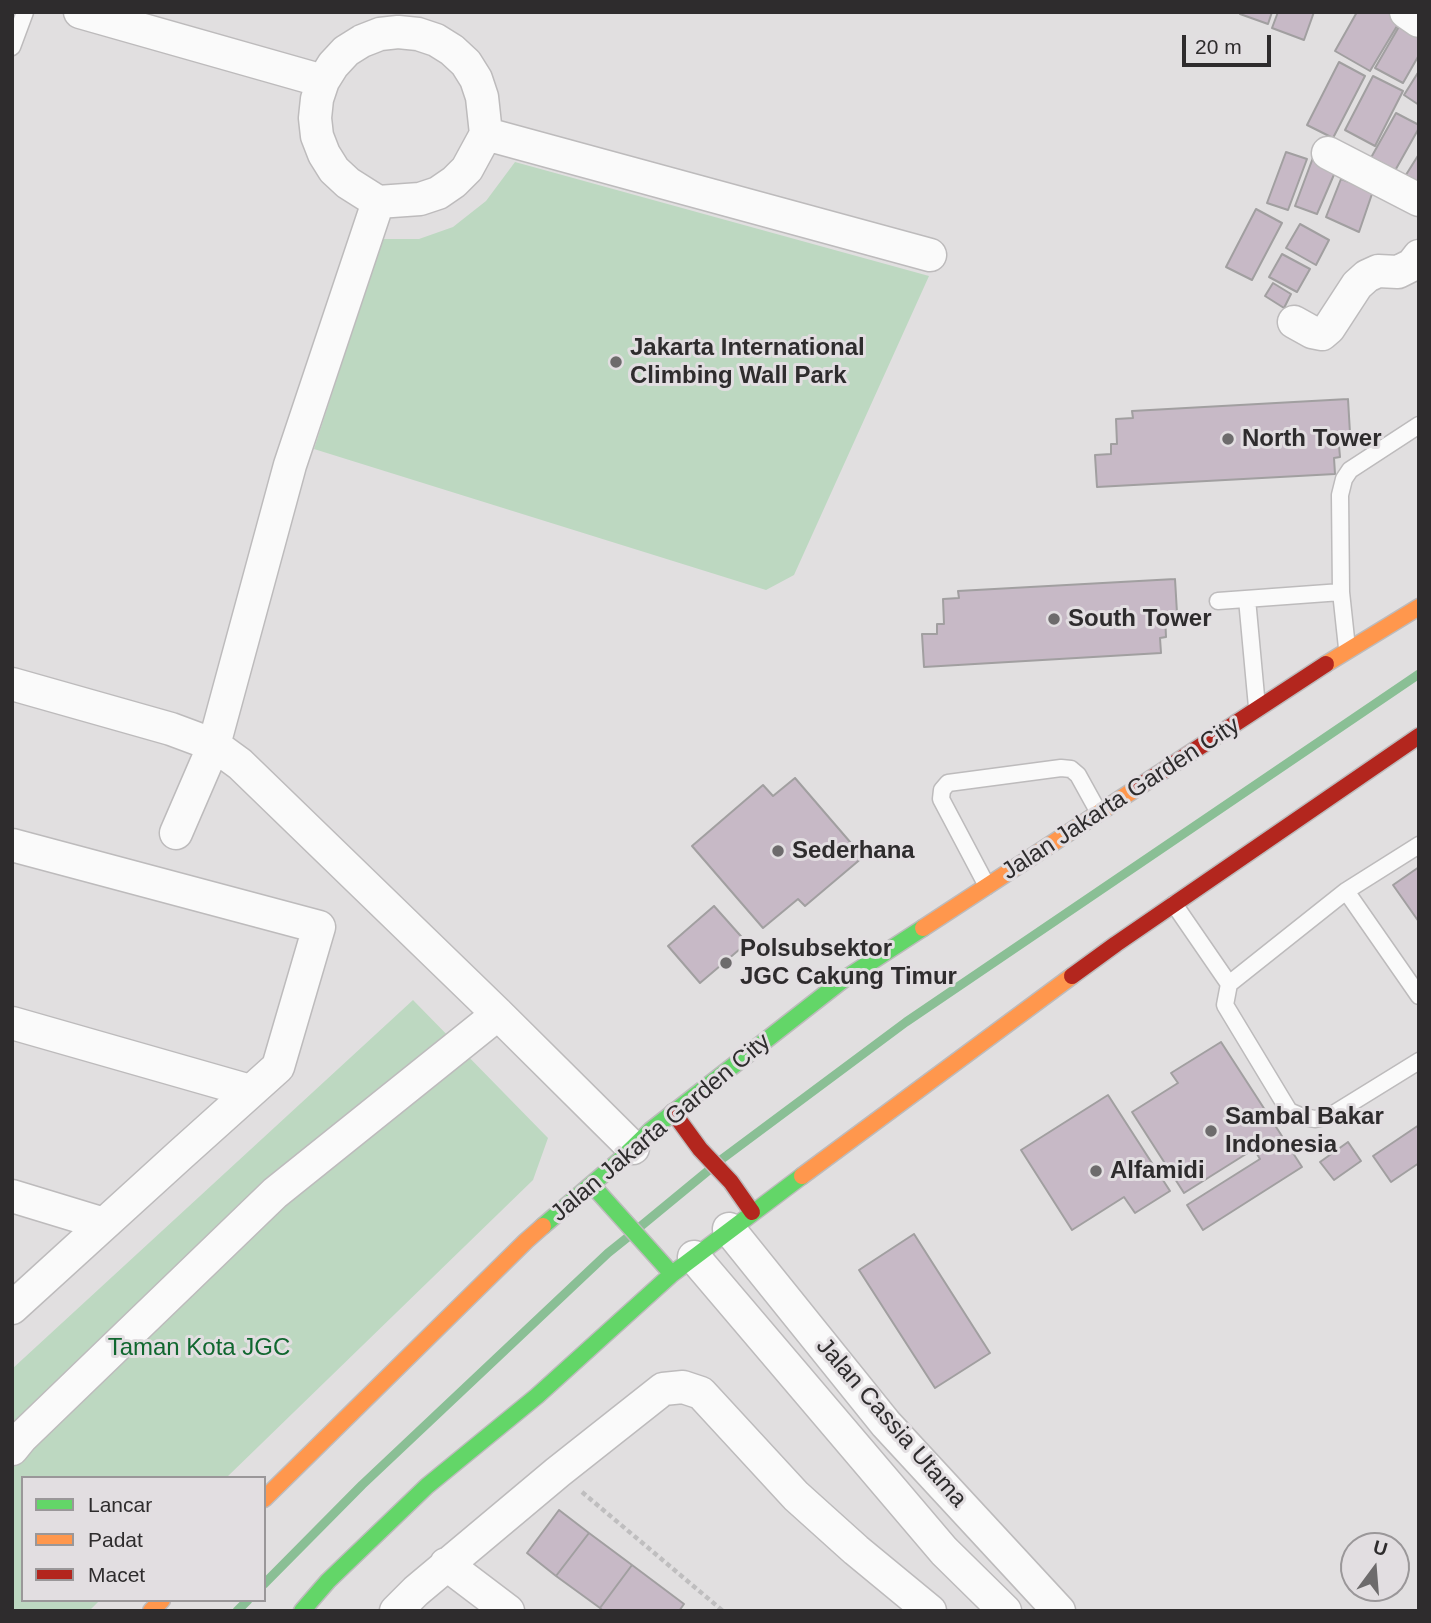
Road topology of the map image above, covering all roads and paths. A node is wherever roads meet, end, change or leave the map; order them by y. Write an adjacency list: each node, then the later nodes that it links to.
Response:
1 (24, 12): 5 (lane)
2 (80, 12): 6 (street)
3 (1406, 12): 4 (street)
4 (1419, 21)
5 (12, 47)
6 (323, 81): 7 (street); 10 (street)
7 (486, 134): 10 (street); 11 (street)
8 (1328, 153): 9 (street)
9 (1419, 200)
10 (378, 202): 23 (street)
11 (930, 255)
12 (1419, 256): 13 (street)
13 (1294, 322)
14 (1419, 425): 15 (lane)
15 (1341, 592): 16 (lane); 19 (lane)
16 (1247, 599): 17 (lane); 21 (lane)
17 (1218, 601)
18 (1418, 609): 19 (street, Jalan Jakarta Garden City)
19 (1347, 651): 21 (street, Jalan Jakarta Garden City)
20 (12, 684): 23 (street)
21 (1258, 709): 24 (street, Jalan Jakarta Garden City)
22 (1419, 736): 30 (street)
23 (214, 745): 25 (street); 33 (street)
24 (1099, 813): 28 (street, Jalan Jakarta Garden City); 28 (lane)
25 (176, 834)
26 (12, 845): 36 (street)
27 (1419, 845): 29 (lane)
28 (986, 886): 37 (street, Jalan Jakarta Garden City)
29 (1346, 891): 31 (lane); 32 (lane)
30 (1174, 904): 31 (lane); 41 (street)
31 (1228, 984): 35 (lane)
32 (1419, 996)
33 (498, 1014): 38 (street); 45 (street)
34 (12, 1023): 36 (street)
35 (1419, 1061)
36 (250, 1091): 42 (street)
37 (673, 1112): 38 (street, Jalan Jakarta Garden City); 41 (street)
38 (633, 1148): 39 (street, Jalan Jakarta Garden City)
39 (592, 1185): 43 (street); 47 (street, Jalan Jakarta Garden City)
40 (12, 1196): 42 (street)
41 (741, 1221): 43 (street); 49 (street, Jalan Cassia Utama)
42 (104, 1224): 44 (street)
43 (683, 1266): 50 (street); 55 (street, Jalan Cassia Utama)
44 (12, 1308)
45 (12, 1449)
46 (558, 1472): 48 (street); 53 (path); 54 (street)
47 (266, 1497)
48 (446, 1564): 51 (street); 52 (street)
49 (1056, 1610)
50 (303, 1611)
51 (396, 1611)
52 (508, 1611)
53 (723, 1611)
54 (930, 1611)
55 (1004, 1611)

